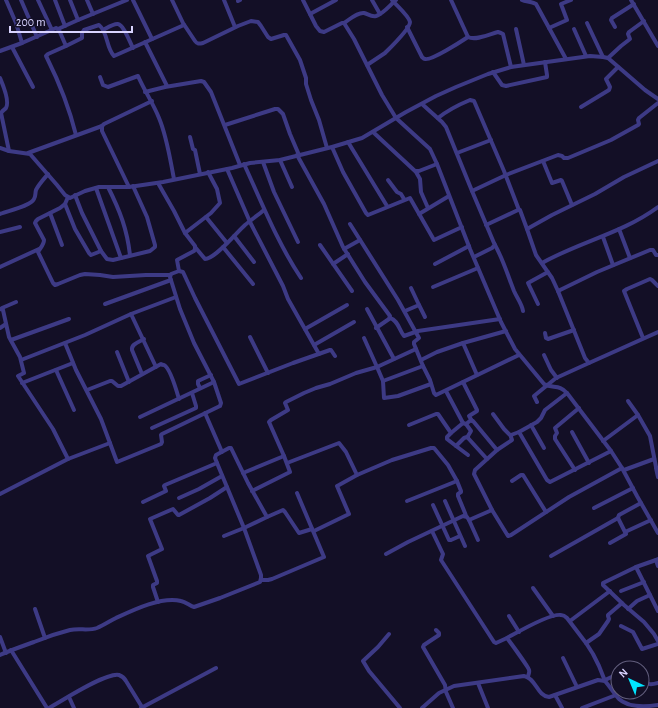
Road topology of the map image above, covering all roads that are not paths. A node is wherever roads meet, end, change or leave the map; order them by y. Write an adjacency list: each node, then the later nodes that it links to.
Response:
1 (6, 0): 41 (street)
2 (21, 0): 37 (street)
3 (38, 0): 35 (street)
4 (54, 0): 27 (street)
5 (70, 0): 22 (street)
6 (88, 0): 19 (street)
7 (128, 0): 19 (street)
8 (133, 0): 39 (street)
9 (172, 0): 26 (street)
10 (224, 0): 28 (street)
11 (303, 0): 20 (street)
12 (336, 0): 20 (street)
13 (372, 0): 21 (street)
14 (451, 0): 38 (street)
15 (571, 0): 31 (street)
16 (394, 1): 21 (street); 30 (street)
17 (526, 1): 31 (street)
18 (633, 2): 23 (street); 29 (street)
19 (93, 14): 22 (street)
20 (310, 14): 25 (street)
21 (380, 14): 25 (street)
22 (78, 20): 27 (street)
23 (644, 21): 43 (street); 49 (street)
24 (587, 23): 48 (street)
25 (344, 24): 53 (street)
26 (184, 25): 28 (street); 39 (street)
27 (65, 26): 32 (street)
28 (236, 27): 78 (street)
29 (615, 27)
30 (407, 28): 38 (street); 53 (street)
31 (549, 28): 50 (street)
32 (58, 29): 35 (street); 42 (street)
33 (516, 29): 52 (street)
34 (574, 29): 47 (street)
35 (52, 30): 37 (street)
36 (103, 30): 42 (street); 45 (street); 45 (street)
37 (38, 36): 41 (street)
38 (468, 37): 54 (street)
39 (152, 39): 40 (street)
40 (145, 42): 45 (street); 60 (street)
41 (22, 43): 44 (street)
42 (66, 46): 72 (street)
43 (658, 46)
44 (12, 47): 46 (street); 59 (street)
45 (133, 48)
46 (0, 51)
47 (586, 56): 48 (street); 50 (street)
48 (603, 57): 49 (street)
49 (608, 58): 55 (street)
50 (566, 59): 51 (street)
51 (545, 62): 52 (street); 56 (street)
52 (524, 65): 54 (street)
53 (367, 66): 67 (street)
54 (511, 67): 56 (street)
55 (618, 67): 62 (street); 66 (street)
56 (493, 72): 65 (street)
57 (100, 77): 61 (street)
58 (0, 78): 79 (street)
59 (33, 86)
60 (167, 86): 61 (street); 69 (street)
61 (145, 92): 63 (street)
62 (658, 99)
63 (152, 101): 70 (street); 95 (street)
64 (658, 103): 84 (street)
65 (422, 104): 67 (street); 68 (street)
66 (581, 107)
67 (396, 118): 71 (street); 87 (street)
68 (438, 118): 74 (street); 80 (street)
69 (225, 125): 82 (street); 88 (street)
70 (102, 126): 72 (street); 99 (street)
71 (375, 131): 75 (street); 91 (street)
72 (76, 136): 81 (street)
73 (190, 137): 93 (street)
74 (491, 140): 80 (street); 94 (street)
75 (348, 142): 76 (street); 109 (street)
76 (332, 147): 78 (street); 109 (street)
77 (0, 148): 79 (street)
78 (327, 148): 82 (street)
79 (9, 151): 81 (street)
80 (457, 152): 102 (street)
81 (28, 153): 92 (street)
82 (298, 155): 83 (street); 139 (street)
83 (280, 160): 86 (street); 100 (street)
84 (543, 161): 94 (street); 108 (street)
85 (658, 161): 108 (street)
86 (263, 162): 88 (street); 130 (street)
87 (436, 164): 91 (street); 104 (street)
88 (242, 165): 89 (street); 112 (street)
89 (227, 169): 90 (street); 118 (street)
90 (208, 172): 93 (street); 117 (street)
91 (416, 172): 111 (street)
92 (48, 174): 105 (street); 115 (street)
93 (200, 174): 95 (street)
94 (506, 175): 102 (street); 113 (street)
95 (174, 179): 97 (street)
96 (388, 180): 106 (street)
97 (158, 183): 99 (street); 126 (street)
98 (108, 187): 99 (street); 101 (street); 142 (street)
99 (131, 187): 142 (street)
100 (292, 187)
101 (96, 188): 103 (street); 145 (street)
102 (472, 191): 120 (street)
103 (75, 195): 105 (street); 140 (street)
104 (449, 196): 111 (street); 122 (street)
105 (68, 197): 107 (street)
106 (404, 199): 109 (street); 116 (street)
107 (65, 204): 114 (street); 140 (street)
108 (572, 205): 123 (street)
109 (387, 206)
110 (658, 207): 124 (street)
111 (428, 208): 116 (street)
112 (264, 210): 118 (street); 157 (street)
113 (519, 210): 120 (street); 123 (street)
114 (50, 213): 132 (street); 138 (street)
115 (0, 214)
116 (419, 214): 122 (street)
117 (206, 217): 126 (street); 131 (street)
118 (250, 222): 127 (street); 184 (street)
119 (350, 224): 129 (street)
120 (486, 225): 134 (street)
121 (20, 227): 125 (street)
122 (462, 227): 136 (street)
123 (528, 229): 148 (street)
124 (619, 229): 128 (street); 146 (street)
125 (0, 232)
126 (185, 233): 135 (street)
127 (234, 236): 131 (street); 147 (street)
128 (603, 237): 148 (street); 151 (street)
129 (360, 240): 139 (street); 174 (street)
130 (298, 242)
131 (227, 243): 137 (street)
132 (62, 245)
133 (320, 245): 149 (street)
134 (495, 245): 144 (street); 173 (street)
135 (195, 246): 137 (street); 154 (street)
136 (469, 246): 144 (street); 150 (street)
137 (223, 247): 158 (street)
138 (39, 249): 152 (street); 156 (street)
139 (344, 249): 141 (street)
140 (101, 251): 145 (street)
141 (348, 254): 149 (street); 177 (street)
142 (130, 255): 145 (street)
143 (658, 255): 146 (street)
144 (474, 257): 153 (street)
145 (121, 258)
146 (630, 258): 151 (street)
147 (254, 262)
148 (542, 263): 155 (street)
149 (333, 264): 163 (street)
150 (435, 264)
151 (613, 265): 162 (street)
152 (0, 267)
153 (478, 268): 160 (street); 179 (street)
154 (179, 271): 156 (street); 213 (street)
155 (548, 272): 162 (street); 168 (street)
156 (170, 277): 164 (street); 167 (street)
157 (301, 278)
158 (253, 284)
159 (658, 286): 192 (street)
160 (433, 287)
161 (411, 288): 170 (street)
162 (558, 290): 185 (street)
163 (352, 291)
164 (176, 297): 175 (street); 215 (street)
165 (16, 302): 171 (street)
166 (0, 303): 171 (street)
167 (105, 304)
168 (538, 304)
169 (347, 305): 184 (street)
170 (419, 305): 174 (street); 176 (street)
171 (2, 309): 181 (street)
172 (367, 309): 183 (street)
173 (523, 311)
174 (404, 312): 186 (street)
175 (131, 314): 193 (street); 195 (street)
176 (425, 317)
177 (390, 318): 183 (street); 186 (street)
178 (68, 319): 194 (street)
179 (500, 319): 186 (street); 187 (street)
180 (354, 322): 197 (street)
181 (6, 324): 182 (street); 194 (street)
182 (0, 328)
183 (376, 328): 204 (street)
184 (305, 329): 197 (street)
185 (574, 330): 189 (street); 208 (street)
186 (416, 331): 198 (street)
187 (506, 331): 196 (street); 201 (street)
188 (658, 332): 192 (street)
189 (545, 333)
190 (250, 337): 213 (street)
191 (364, 338): 211 (street)
192 (643, 338): 208 (street)
193 (144, 339): 210 (street); 214 (street)
194 (11, 340): 205 (street)
195 (65, 343): 205 (street); 207 (street)
196 (463, 343): 206 (street); 216 (street)
197 (314, 345): 200 (street)
198 (416, 349): 204 (street); 206 (street)
199 (117, 352): 219 (street)
200 (319, 354): 203 (street); 213 (street)
201 (519, 355): 216 (street); 224 (street)
202 (544, 355): 217 (street)
203 (335, 356)
204 (394, 359): 211 (street)
205 (21, 360): 222 (street)
206 (421, 360): 209 (street)
207 (73, 363): 212 (street); 226 (street)
208 (589, 363): 217 (street)
209 (423, 366): 218 (street); 223 (street)
210 (156, 367): 214 (street); 230 (street)
211 (377, 367): 218 (street); 257 (street)
212 (56, 370): 222 (street); 234 (street)
213 (268, 373)
214 (142, 374): 219 (street)
215 (211, 375): 220 (street); 225 (street)
216 (477, 375): 221 (street)
217 (556, 378): 224 (street)
218 (383, 381): 223 (street)
219 (129, 382): 226 (street)
220 (214, 382): 225 (street); 235 (street)
221 (463, 382): 227 (street); 239 (street)
222 (22, 384): 258 (street)
223 (431, 384): 227 (street)
224 (548, 385): 229 (street); 232 (street)
225 (200, 388): 228 (street)
226 (87, 390): 250 (street)
227 (446, 391): 240 (street)
228 (192, 393): 230 (street); 243 (street)
229 (567, 393): 233 (street); 242 (street)
230 (179, 399): 238 (street)
231 (628, 401): 237 (street)
232 (537, 402)
233 (579, 408): 249 (street); 266 (street)
234 (74, 410)
235 (205, 413): 250 (street); 255 (street)
236 (492, 414): 247 (street)
237 (638, 415): 249 (street); 260 (street)
238 (140, 416)
239 (472, 420): 240 (street); 253 (street)
240 (465, 423): 246 (street); 248 (street)
241 (409, 425): 246 (street)
242 (531, 425): 244 (street); 252 (street)
243 (152, 428)
244 (519, 432): 247 (street); 266 (street)
245 (572, 432): 263 (street)
246 (451, 433): 251 (street)
247 (511, 436): 253 (street)
248 (467, 437): 251 (street); 259 (street)
249 (604, 441): 254 (street)
250 (110, 443): 258 (street)
251 (456, 446): 256 (street)
252 (544, 448)
253 (497, 450): 259 (street)
254 (611, 451): 263 (street); 265 (street)
255 (222, 452): 261 (street); 267 (street)
256 (468, 455)
257 (284, 456): 262 (street); 267 (street)
258 (68, 459): 277 (street)
259 (487, 459): 285 (street)
260 (654, 459): 264 (street); 265 (street)
261 (217, 463): 269 (street); 281 (street)
262 (287, 463): 268 (street); 275 (street)
263 (589, 463): 266 (street)
264 (657, 468): 270 (street)
265 (623, 469): 274 (street); 286 (street)
266 (575, 470)
267 (243, 473): 275 (street)
268 (357, 475): 271 (street); 295 (street)
269 (222, 476): 273 (street); 278 (street)
270 (658, 477)
271 (456, 481): 280 (street); 287 (street)
272 (512, 481): 286 (street)
273 (227, 487): 294 (street); 315 (street)
274 (633, 488): 282 (street); 284 (street)
275 (252, 491): 288 (street)
276 (297, 493): 295 (street)
277 (0, 494)
278 (179, 498)
279 (445, 500): 292 (street)
280 (407, 501)
281 (143, 502)
282 (641, 502): 289 (street); 291 (street)
283 (433, 505): 293 (street)
284 (594, 508)
285 (492, 510): 286 (street); 290 (street)
286 (546, 512)
287 (466, 516): 290 (street); 292 (street)
288 (267, 517): 294 (street); 295 (street)
289 (618, 518): 297 (street); 305 (street)
290 (469, 520): 301 (street)
291 (651, 520): 297 (street); 298 (street)
292 (453, 521): 293 (street); 300 (street)
293 (443, 526): 296 (street); 300 (street)
294 (244, 528): 299 (street); 309 (street)
295 (313, 530): 309 (street)
296 (432, 531): 304 (street); 329 (street)
297 (625, 532): 302 (street)
298 (658, 533)
299 (224, 536)
300 (460, 536): 303 (street)
301 (478, 540)
302 (610, 543)
303 (465, 546)
304 (386, 554)
305 (551, 556)
306 (657, 559): 307 (street); 308 (street)
307 (658, 566)
308 (636, 567): 310 (street); 312 (street)
309 (261, 580): 315 (street)
310 (644, 582): 313 (street); 314 (street)
311 (533, 588): 321 (street)
312 (610, 591): 316 (street); 322 (street)
313 (621, 591)
314 (650, 595): 318 (street); 319 (street)
315 (158, 602): 328 (street)
316 (622, 603): 318 (street); 330 (street)
317 (35, 608): 328 (street)
318 (628, 609): 331 (street)
319 (658, 611)
320 (509, 616): 325 (street)
321 (553, 616): 322 (street); 325 (street)
322 (570, 621): 330 (street)
323 (621, 626): 331 (street)
324 (436, 630): 343 (street)
325 (519, 632): 329 (street)
326 (389, 634): 352 (street)
327 (0, 637): 333 (street)
328 (45, 638): 332 (street)
329 (507, 638): 337 (street)
330 (586, 643): 339 (street)
331 (658, 643)
332 (11, 650): 333 (street); 349 (street)
333 (6, 653): 334 (street)
334 (0, 655)
335 (563, 658): 341 (street)
336 (216, 668): 351 (street)
337 (528, 677): 340 (street); 344 (street)
338 (610, 678): 339 (street)
339 (605, 680): 341 (street); 342 (street)
340 (478, 683): 343 (street); 355 (street)
341 (577, 687): 344 (street)
342 (610, 687)
343 (446, 689): 353 (street); 354 (street)
344 (555, 695): 356 (street)
345 (68, 697): 349 (street); 350 (street); 351 (street)
346 (610, 697): 357 (street)
347 (620, 700): 358 (street)
348 (658, 705): 359 (street)
349 (48, 708)
350 (74, 708)
351 (141, 708)
352 (400, 708)
353 (422, 708)
354 (453, 708)
355 (488, 708)
356 (562, 708)
357 (582, 708)
358 (631, 708): 359 (street)
359 (645, 708)

